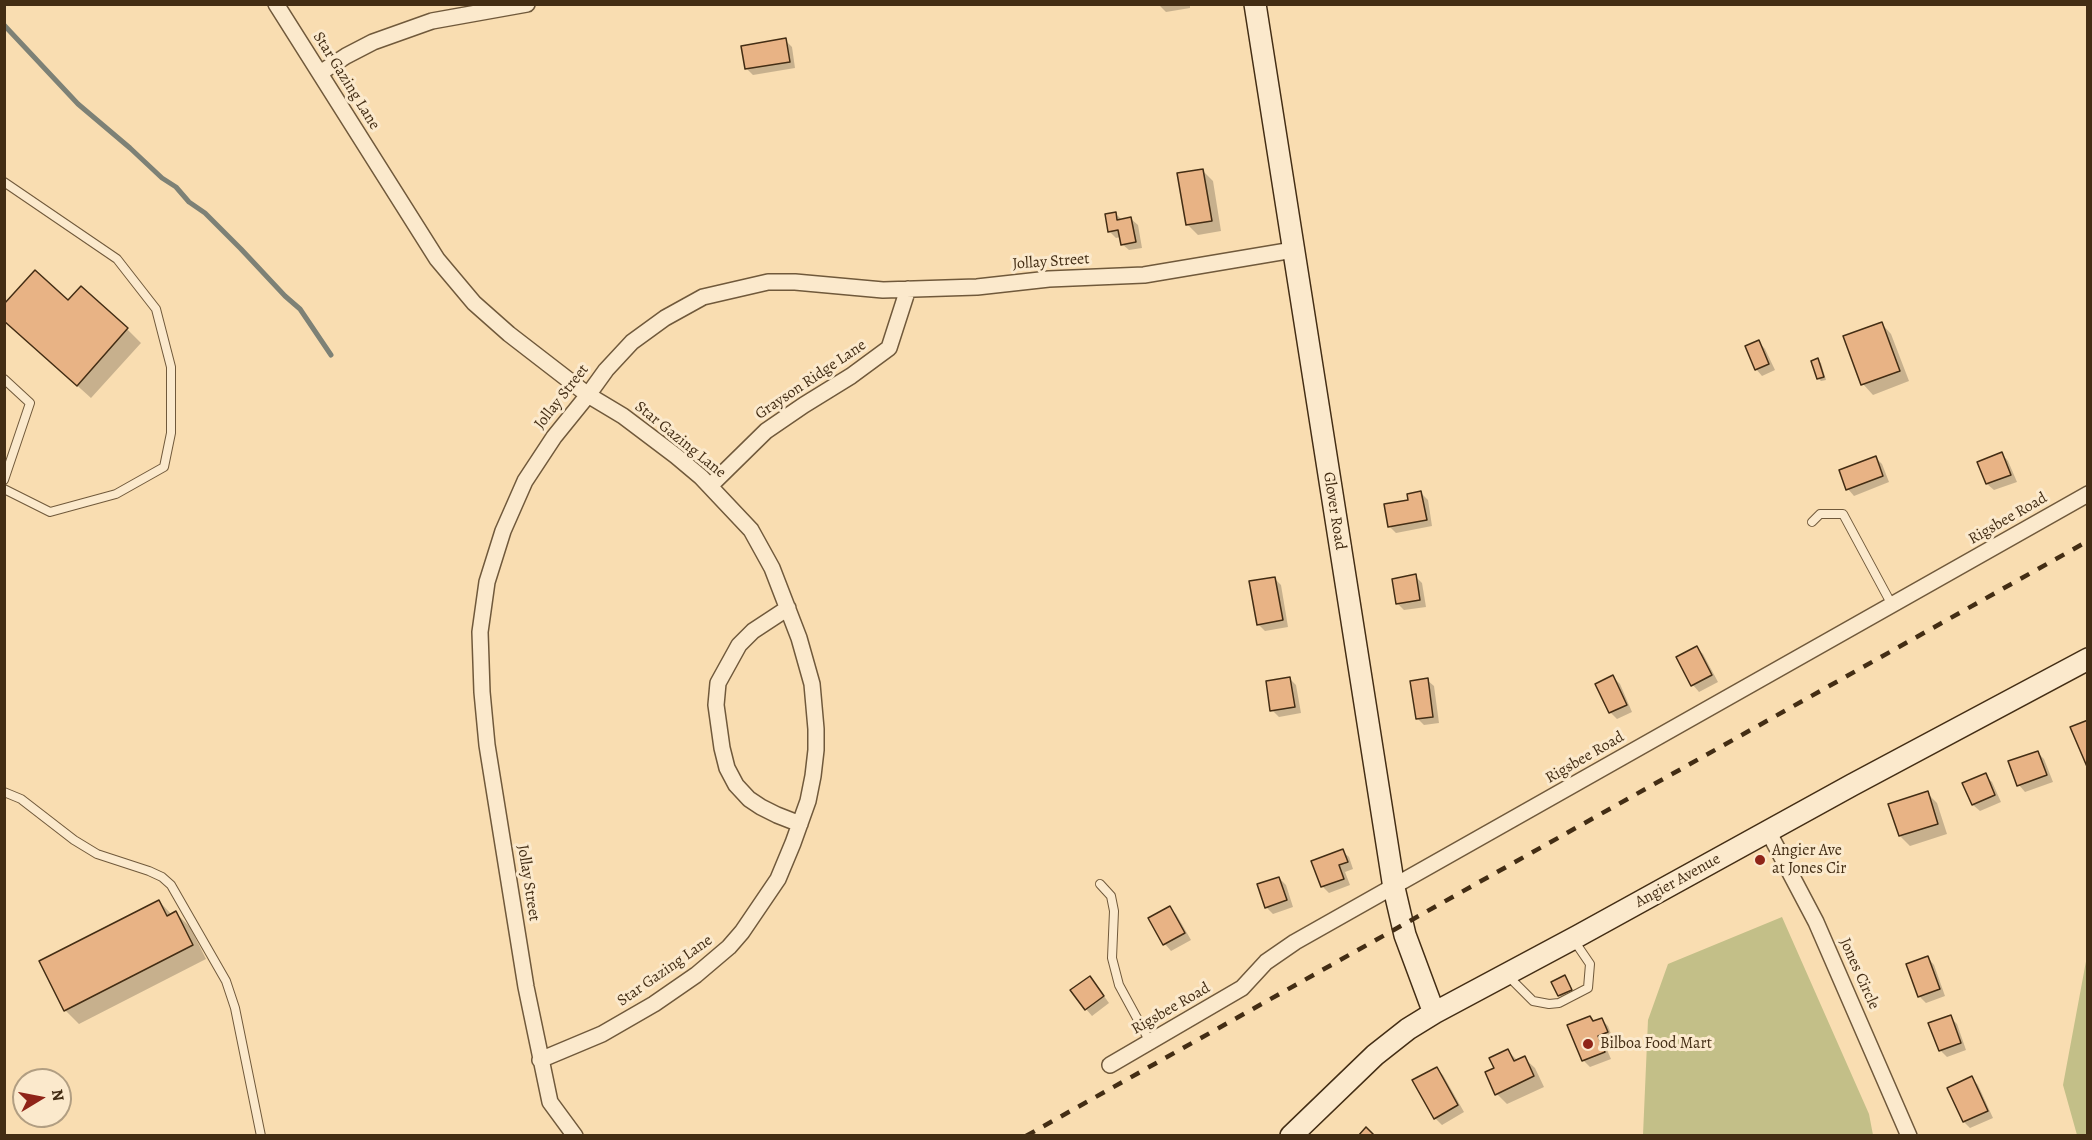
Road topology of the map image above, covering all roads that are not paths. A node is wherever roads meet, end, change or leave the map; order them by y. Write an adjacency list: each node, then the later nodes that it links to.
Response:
1 (276, 4): 4 (street, Star Gazing Lane)
2 (528, 4): 4 (street)
3 (1255, 4): 6 (street, Glover Road)
4 (320, 73): 9 (street, Star Gazing Lane)
5 (4, 182): 12 (lane)
6 (1293, 250): 7 (street, Jollay Street); 22 (street, Glover Road)
7 (908, 289): 9 (street, Jollay Street); 11 (street, Grayson Ridge Lane)
8 (4, 379): 10 (lane)
9 (588, 395): 11 (street, Star Gazing Lane); 27 (street, Jollay Street)
10 (4, 480)
11 (710, 486): 16 (street, Star Gazing Lane)
12 (4, 489)
13 (2088, 494): 15 (street, Rigsbee Road)
14 (1812, 522): 15 (lane)
15 (1892, 605): 22 (street, Rigsbee Road)
16 (788, 608): 19 (street, Star Gazing Lane); 19 (street)
17 (2088, 659): 20 (street, Angier Avenue)
18 (4, 792): 29 (lane)
19 (800, 824): 27 (street, Star Gazing Lane)
20 (1768, 831): 23 (street, Angier Avenue); 32 (street, Jones Circle)
21 (1100, 884): 26 (lane)
22 (1394, 888): 25 (street, Glover Road); 26 (street, Rigsbee Road)
23 (1573, 938): 24 (street, Angier Avenue); 24 (lane)
24 (1506, 974): 25 (street, Angier Avenue)
25 (1434, 1013): 31 (street, Angier Avenue)
26 (1150, 1042): 28 (street, Rigsbee Road)
27 (540, 1060): 30 (street, Jollay Street)
28 (1110, 1065)
29 (261, 1136)
30 (575, 1136)
31 (1291, 1136)
32 (1909, 1136)

